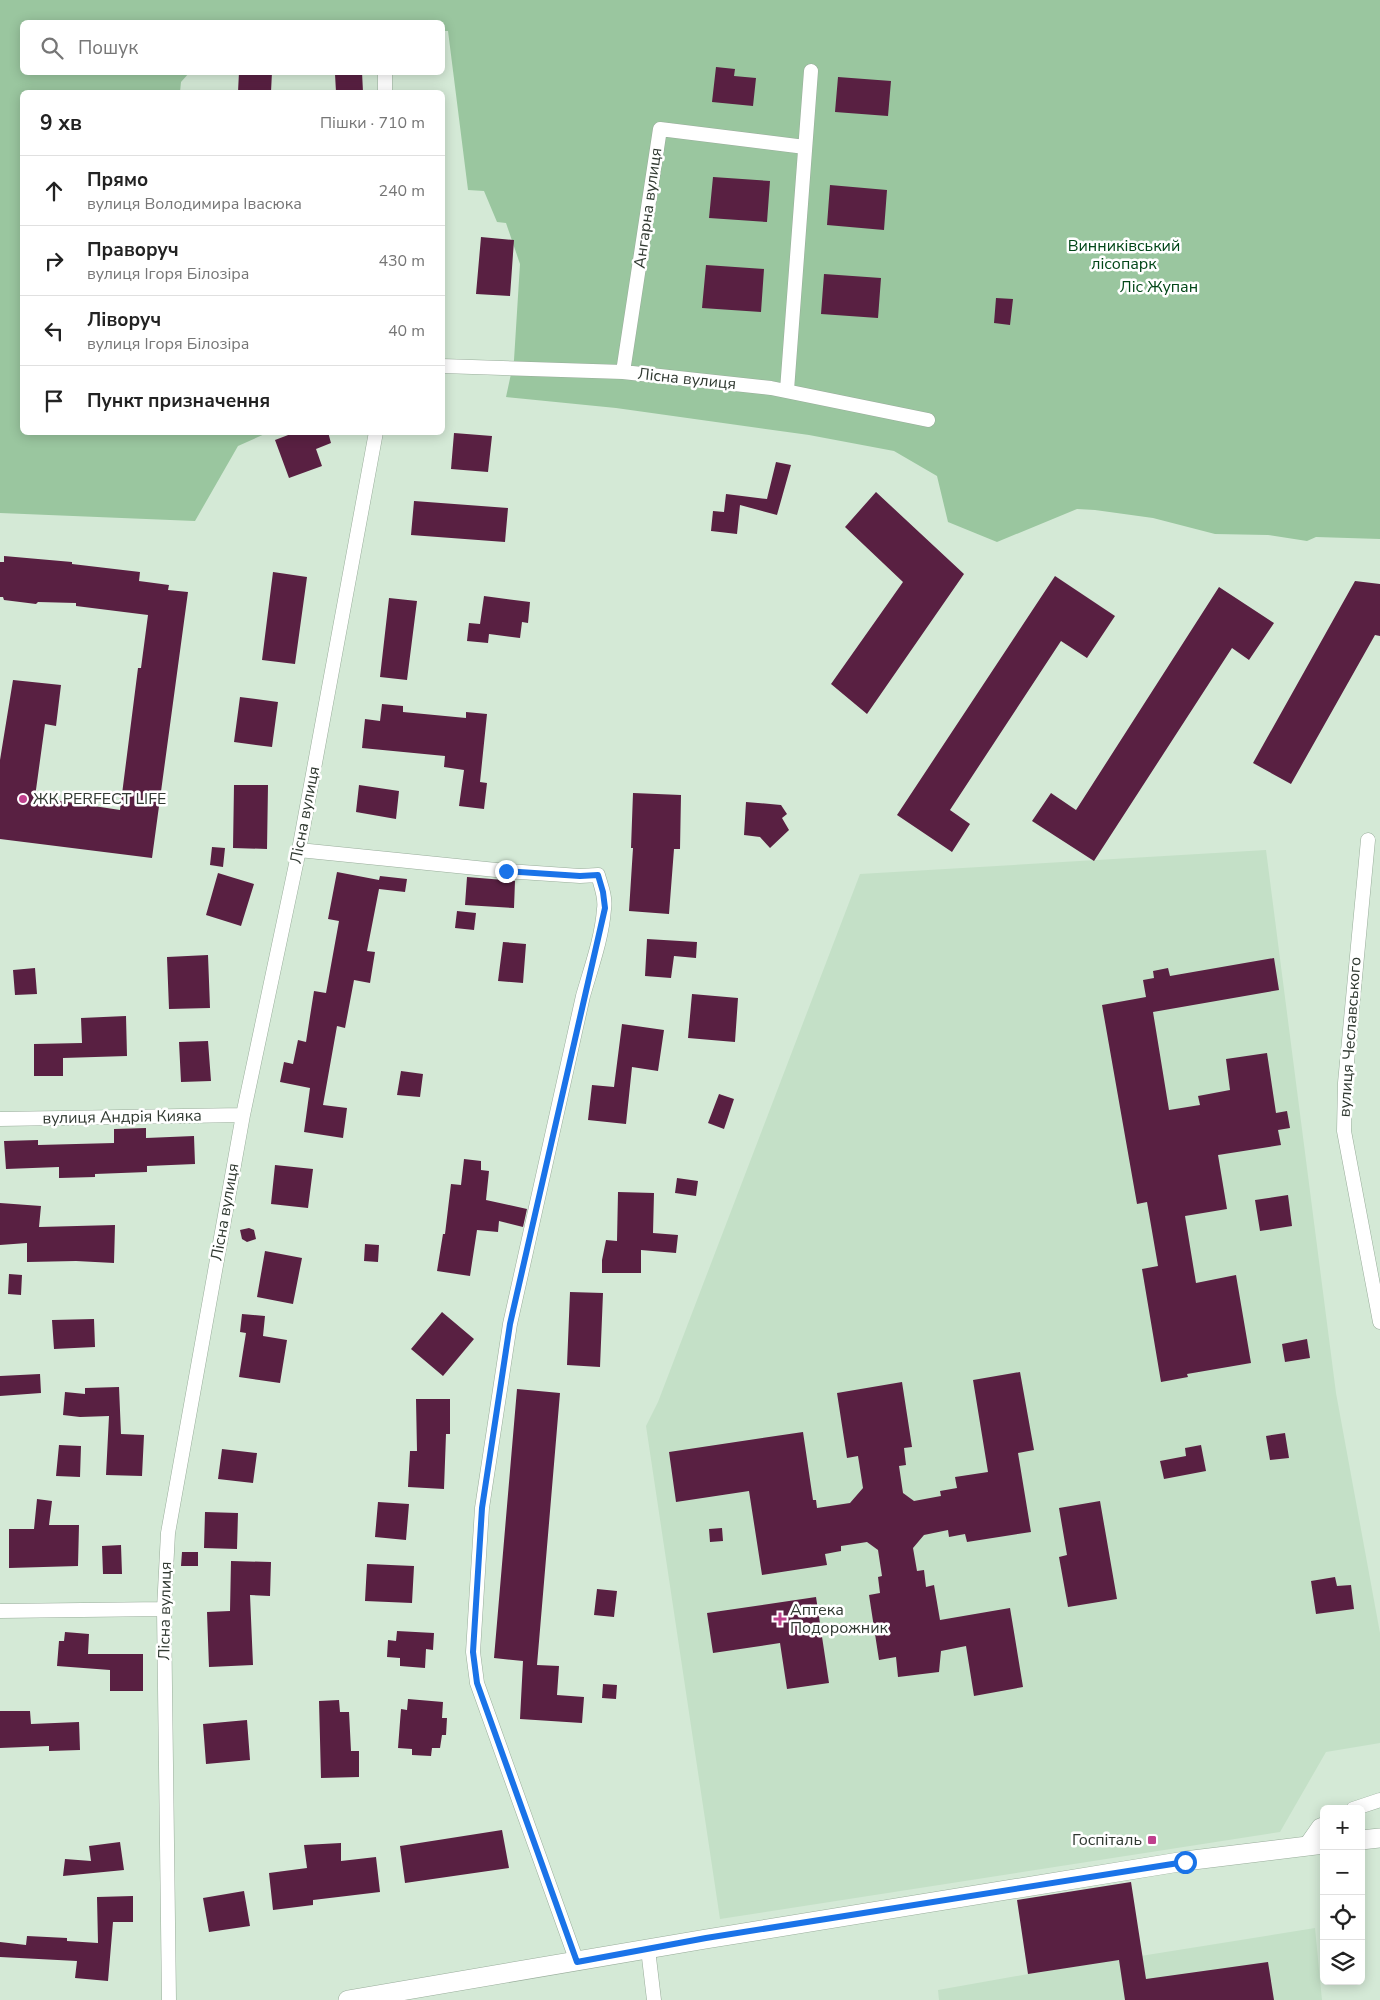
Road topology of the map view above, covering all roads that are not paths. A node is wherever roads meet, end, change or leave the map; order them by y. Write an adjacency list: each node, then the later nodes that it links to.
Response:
1 (811, 71): 4 (street)
2 (385, 75): 3 (street)
3 (386, 90)
4 (806, 146): 6 (street, Ангарна вулиця); 7 (street)
5 (445, 366): 6 (street, Лісна вулиця)
6 (623, 372): 7 (street, Лісна вулиця)
7 (787, 390): 8 (street, Лісна вулиця)
8 (928, 420)
9 (375, 435): 11 (street, Лісна вулиця)
10 (1368, 840): 14 (street, вулиця Чеславського)
11 (299, 850): 12 (street, Лісна вулиця); 24 (street)
12 (243, 1115): 13 (street, вулиця Андрія Кияка); 15 (street, Лісна вулиця)
13 (0, 1119)
14 (1380, 1322)
15 (164, 1609): 16 (street); 25 (street, Лісна вулиця)
16 (0, 1611)
17 (1380, 1800): 18 (street)
18 (1365, 1805)
19 (1320, 1826): 22 (street)
20 (1380, 1838): 21 (main road)
21 (1365, 1840)
22 (1306, 1846): 23 (main road)
23 (648, 1949): 24 (main road); 27 (street)
24 (577, 1962): 26 (main road)
25 (169, 2000)
26 (348, 2000)
27 (654, 2000)

